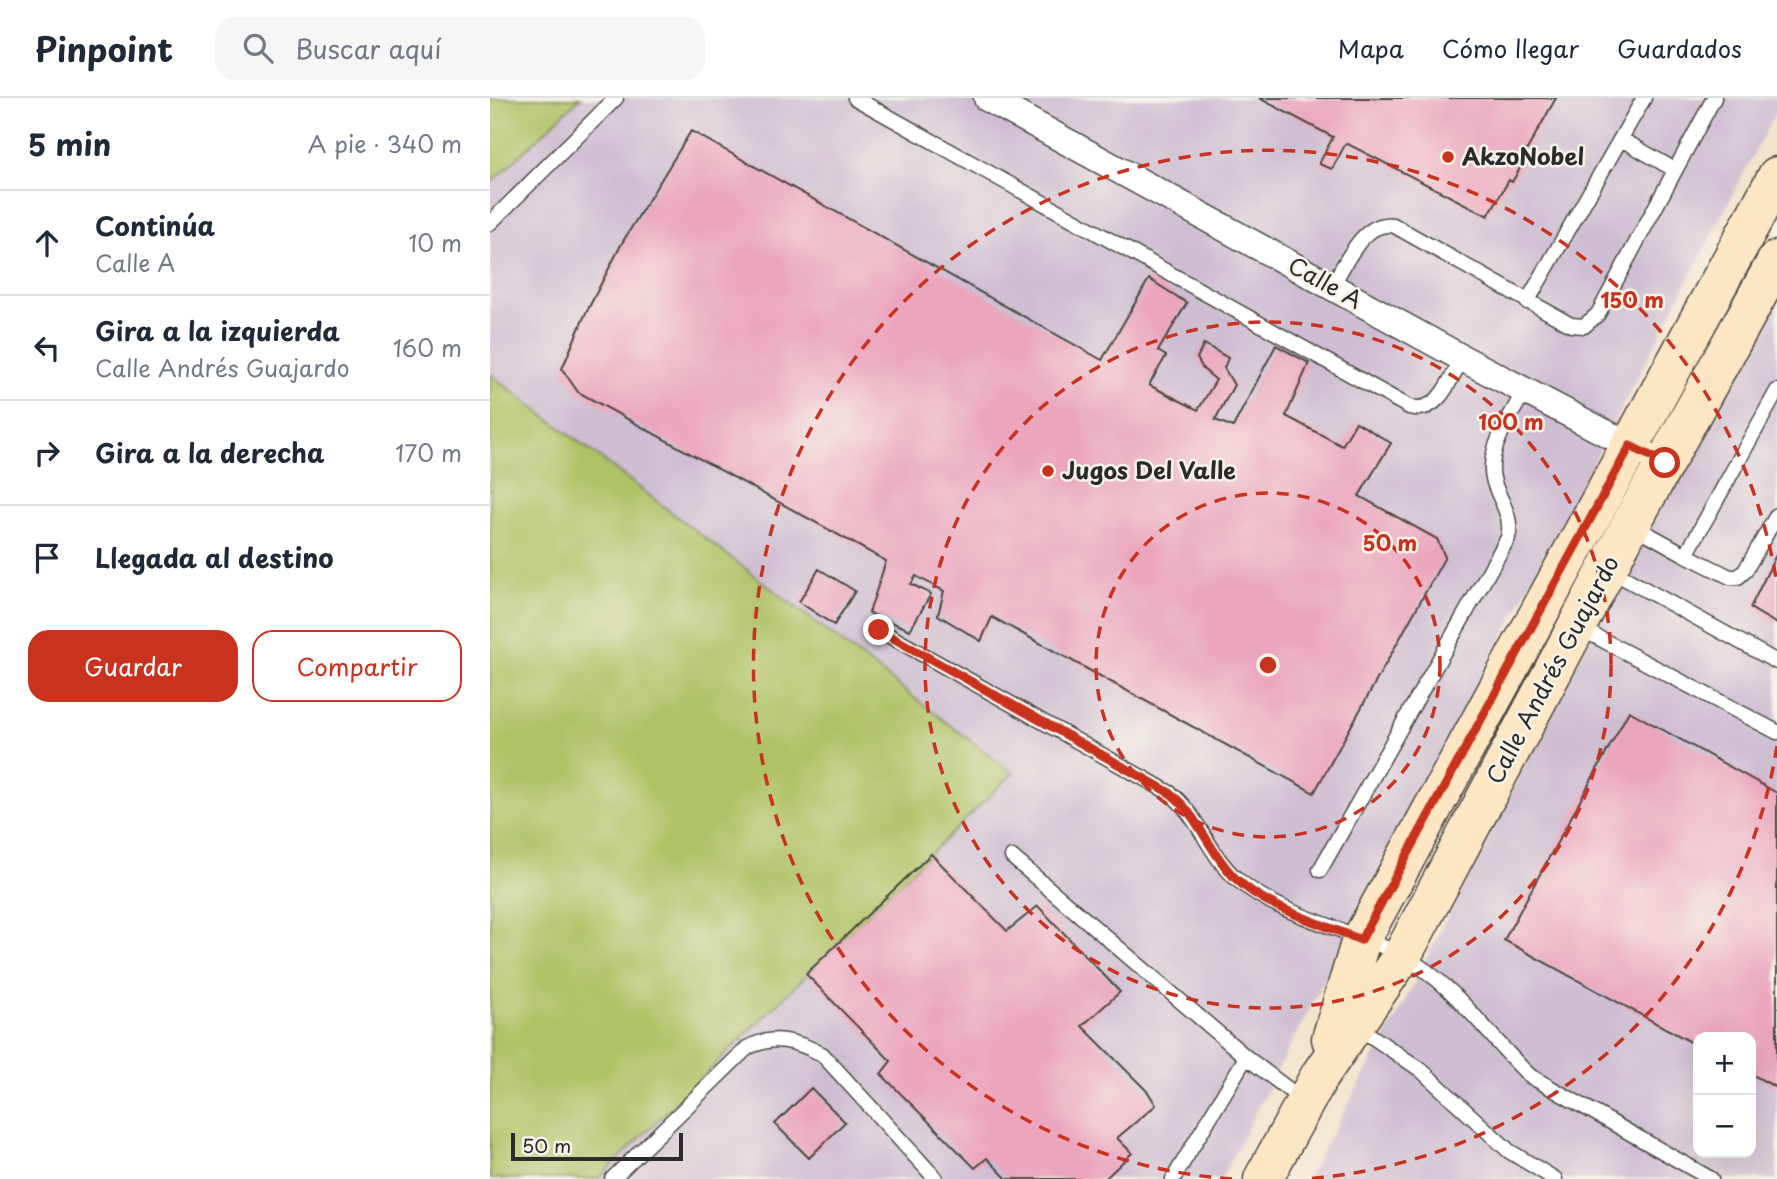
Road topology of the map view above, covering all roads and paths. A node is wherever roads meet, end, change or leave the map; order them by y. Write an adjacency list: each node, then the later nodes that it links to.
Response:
1 (616, 98): 9 (lane)
2 (855, 98): 13 (lane)
3 (987, 98): 11 (street, Calle A)
4 (1644, 98): 6 (lane)
5 (1714, 98): 7 (lane)
6 (1620, 139): 7 (lane); 12 (lane)
7 (1675, 170): 12 (lane)
8 (1777, 176): 16 (main road, Calle Andrés Guajardo)
9 (490, 223)
10 (1777, 260): 17 (main road, Calle Andrés Guajardo)
11 (1331, 287): 12 (lane); 13 (street, Calle A)
12 (1527, 302)
13 (1462, 358): 14 (street, Calle A)
14 (1524, 391): 16 (street, Calle A); 27 (lane)
15 (1777, 391): 20 (lane)
16 (1630, 446): 17 (street, Calle A); 28 (main road, Calle Andrés Guajardo)
17 (1665, 463): 19 (main road, Calle Andrés Guajardo)
18 (1777, 515): 20 (lane)
19 (1631, 524): 20 (lane); 21 (main road, Calle Andrés Guajardo)
20 (1686, 555)
21 (1607, 569): 22 (main road, Calle Andrés Guajardo); 24 (lane)
22 (1577, 626): 25 (lane); 29 (main road, Calle Andrés Guajardo)
23 (879, 630): 28 (lane)
24 (1777, 662)
25 (1777, 732)
26 (1012, 857): 31 (lane)
27 (1320, 870)
28 (1361, 940): 29 (lane); 30 (main road, Calle Andrés Guajardo)
29 (1402, 956): 30 (main road, Calle Andrés Guajardo); 38 (lane)
30 (1346, 1021): 32 (main road, Calle Andrés Guajardo); 37 (lane)
31 (1246, 1057): 32 (lane); 35 (lane)
32 (1313, 1089): 36 (main road, Calle Andrés Guajardo)
33 (612, 1179): 34 (lane)
34 (936, 1179)
35 (1173, 1179)
36 (1263, 1179)
37 (1555, 1179)
38 (1711, 1179)

